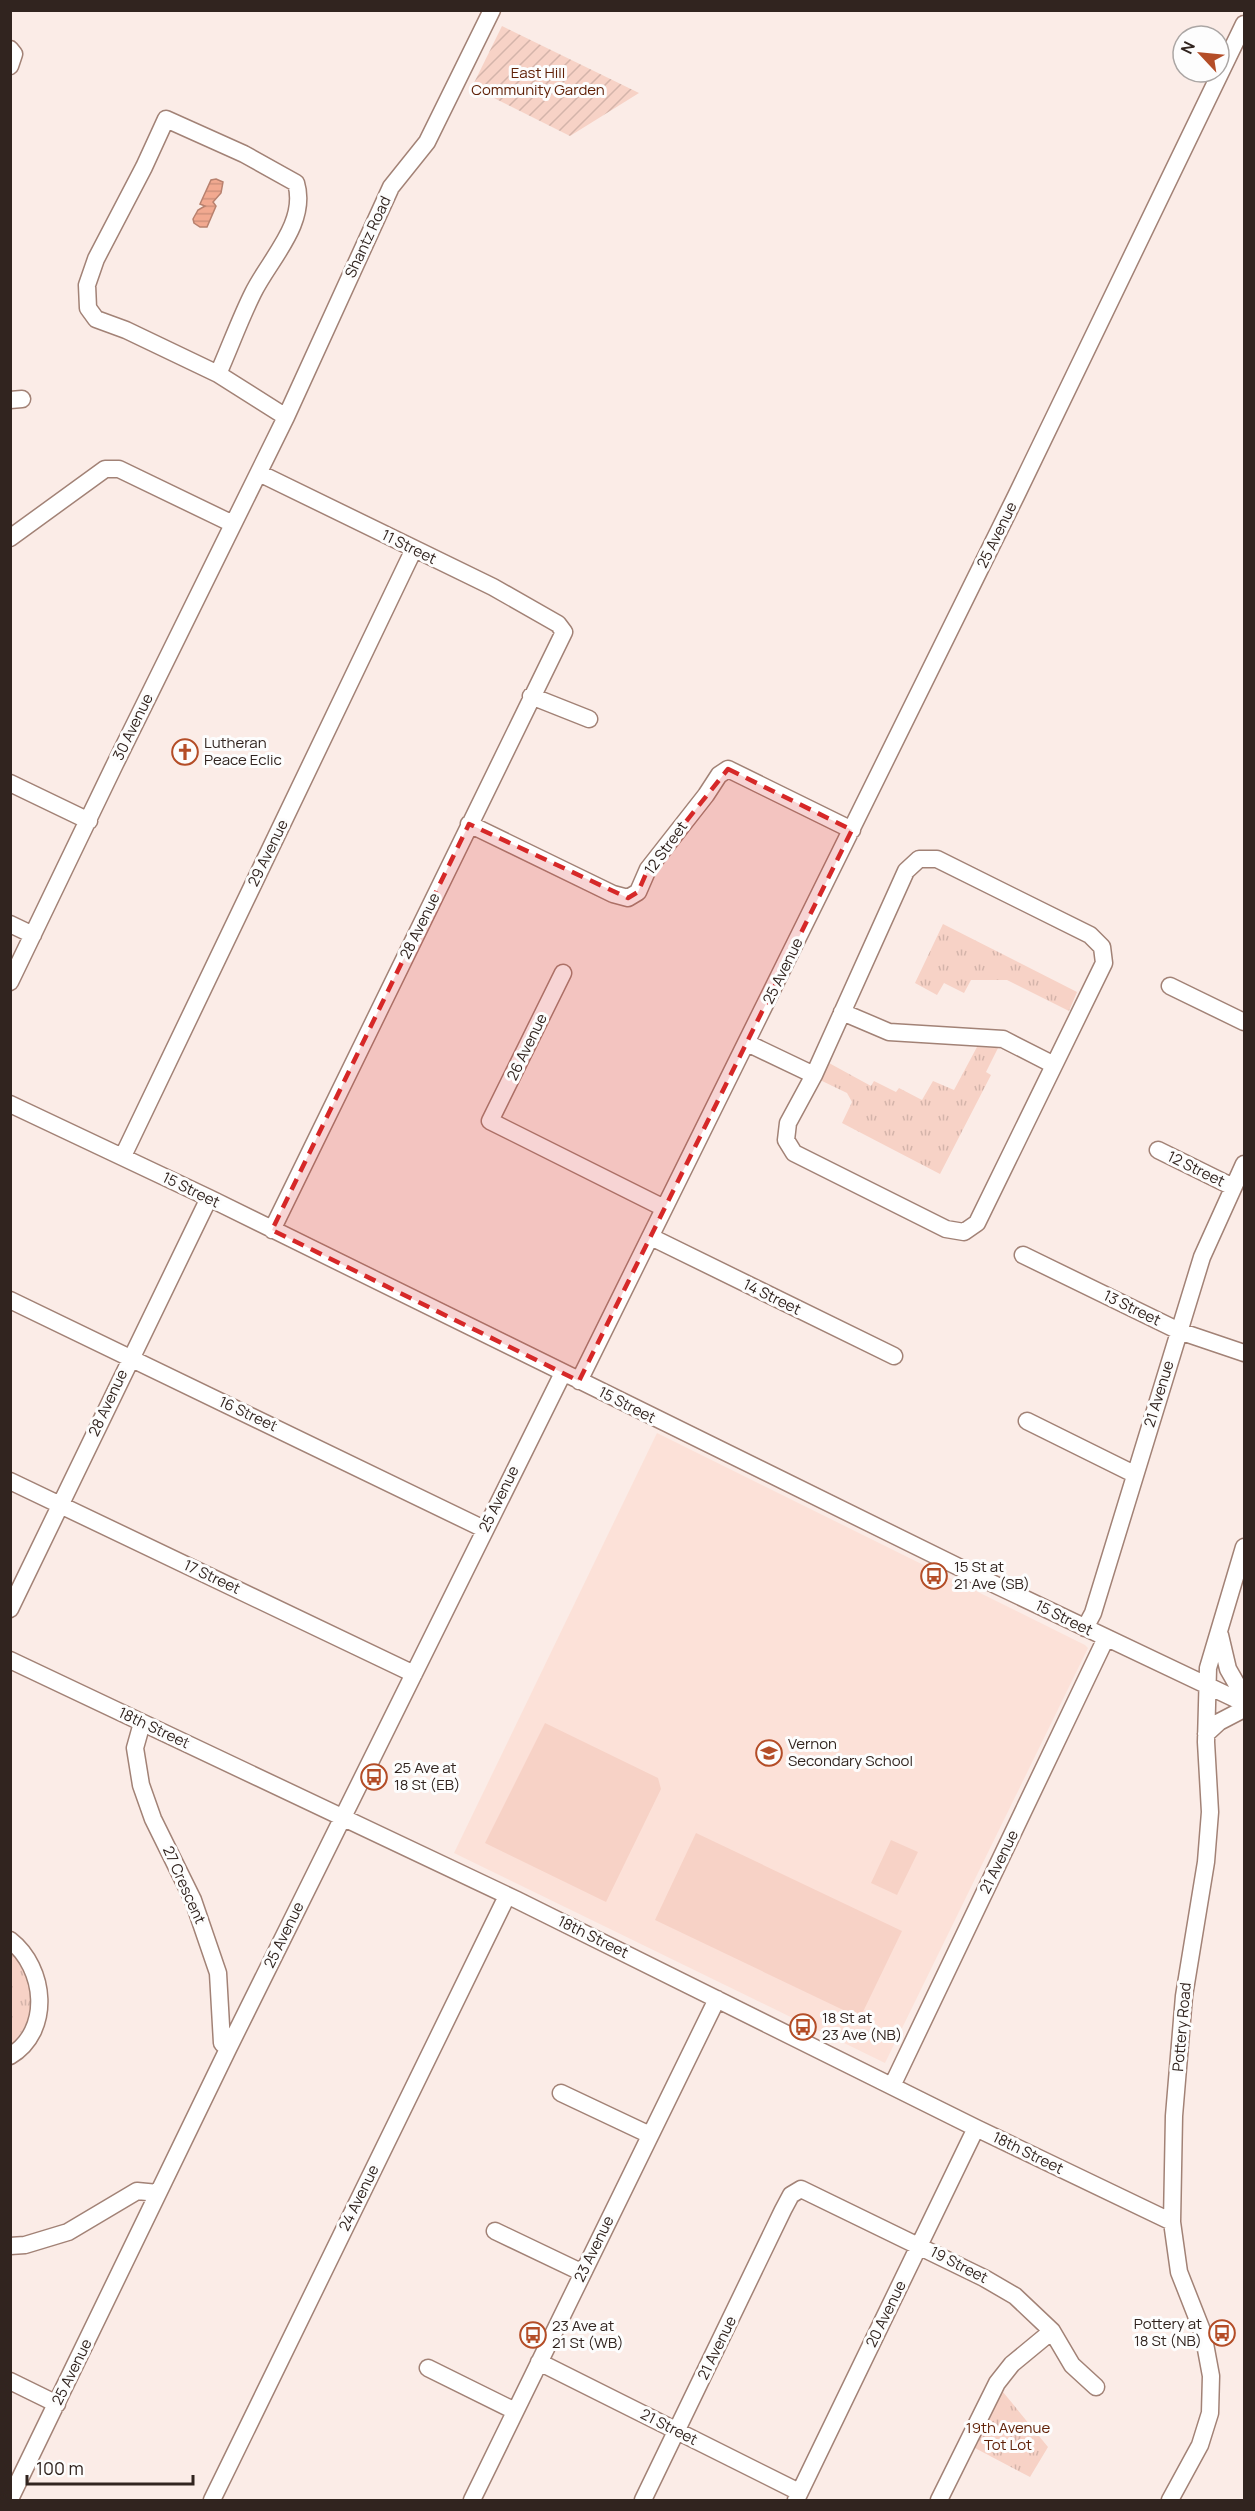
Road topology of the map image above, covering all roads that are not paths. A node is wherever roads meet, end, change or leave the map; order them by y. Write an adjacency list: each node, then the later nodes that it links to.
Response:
1 (492, 10): 4 (street, Shantz Road)
2 (1245, 24): 15 (street, 25 Avenue)
3 (218, 374): 3 (street); 4 (street)
4 (286, 417): 5 (street, Shantz Road)
5 (259, 473): 6 (street, 30 Avenue); 8 (street, 11 Street)
6 (233, 524): 7 (street); 13 (street, 30 Avenue)
7 (10, 538)
8 (414, 549): 9 (street, 11 Street); 28 (street, 29 Avenue)
9 (558, 624): 10 (street, 28 Avenue)
10 (531, 696): 11 (street); 14 (street, 28 Avenue)
11 (589, 719)
12 (10, 783): 13 (street)
13 (89, 821): 17 (street, 30 Avenue)
14 (469, 824): 15 (street, 12 Street); 33 (street, 28 Avenue)
15 (852, 830): 23 (street, 25 Avenue)
16 (10, 924): 17 (street)
17 (33, 935): 19 (street, 30 Avenue)
18 (563, 973): 32 (street, 26 Avenue)
19 (10, 982)
20 (1170, 986): 22 (street)
21 (842, 1012): 24 (street); 24 (street); 25 (street)
22 (1245, 1022)
23 (747, 1043): 25 (street); 32 (street, 25 Avenue)
24 (1054, 1065): 25 (street)
25 (814, 1075)
26 (10, 1104): 28 (street, 15 Street)
27 (1158, 1150): 30 (street, 12 Street)
28 (123, 1156): 31 (street, 15 Street)
29 (1245, 1164): 30 (street, 21 Avenue)
30 (1233, 1187): 37 (street, 21 Avenue)
31 (209, 1198): 33 (street, 15 Street); 40 (street, 28 Avenue)
32 (664, 1208): 34 (street, 25 Avenue)
33 (272, 1230): 41 (street, 15 Street)
34 (651, 1238): 39 (street, 14 Street); 42 (street, 25 Avenue)
35 (1023, 1255): 37 (street, 13 Street)
36 (10, 1300): 40 (street, 16 Street)
37 (1179, 1331): 38 (street, 13 Street); 44 (street, 21 Avenue)
38 (1245, 1353)
39 (894, 1356)
40 (129, 1359): 46 (street, 28 Avenue); 47 (street, 16 Street)
41 (563, 1373): 42 (street, 15 Street); 47 (street, 25 Avenue)
42 (579, 1381): 50 (street, 15 Street)
43 (1027, 1421): 44 (street)
44 (1134, 1474): 50 (street, 21 Avenue)
45 (10, 1481): 46 (street, 17 Street)
46 (60, 1506): 49 (street, 28 Avenue); 54 (street, 17 Street)
47 (484, 1529): 54 (street, 25 Avenue)
48 (1245, 1547): 51 (street, Pottery Road)
49 (10, 1609)
50 (1085, 1628): 52 (street, 15 Street)
51 (1219, 1632): 55 (street, Pottery Road); 56 (street)
52 (1106, 1638): 55 (street, 15 Street); 67 (street, 21 Avenue)
53 (10, 1660): 59 (street, 18th Street)
54 (414, 1674): 61 (street, 25 Avenue)
55 (1206, 1684): 57 (street, 15 Street); 60 (street, Pottery Road)
56 (1245, 1697)
57 (1245, 1703)
58 (1245, 1709): 60 (street)
59 (142, 1723): 61 (street, 18th Street); 65 (street, 27 Crescent)
60 (1206, 1734): 73 (street, Pottery Road)
61 (342, 1818): 62 (street, 18th Street); 65 (street, 25 Avenue)
62 (507, 1896): 64 (street, 18th Street); 88 (street, 24 Avenue)
63 (10, 1940): 66 (street)
64 (717, 1999): 67 (street, 18th Street); 70 (street, 23 Avenue)
65 (228, 2049): 71 (street, 25 Avenue)
66 (10, 2056)
67 (892, 2086): 69 (street, 18th Street)
68 (561, 2093): 70 (street)
69 (976, 2128): 73 (street, 18th Street); 75 (street, 20 Avenue)
70 (650, 2135): 77 (street, 23 Avenue)
71 (158, 2193): 76 (street); 83 (street, 25 Avenue)
72 (791, 2195): 75 (street, 19 Street); 85 (street, 21 Avenue)
73 (1172, 2222): 92 (street, Pottery Road)
74 (495, 2231): 77 (street)
75 (919, 2245): 78 (street, 19 Street); 86 (street, 20 Avenue)
76 (10, 2246)
77 (583, 2273): 79 (street, 23 Avenue)
78 (1052, 2331): 82 (street, 19 Street); 91 (street)
79 (539, 2362): 84 (street, 23 Avenue); 85 (street, 21 Street)
80 (428, 2368): 84 (street)
81 (10, 2381): 83 (street)
82 (1096, 2387)
83 (57, 2404): 87 (street, 25 Avenue)
84 (515, 2411): 89 (street, 23 Avenue)
85 (677, 2431): 86 (street, 21 Street); 90 (street, 21 Avenue)
86 (798, 2496)
87 (10, 2499)
88 (213, 2500)
89 (472, 2500)
90 (643, 2500)
91 (939, 2500)
92 (1170, 2500)

